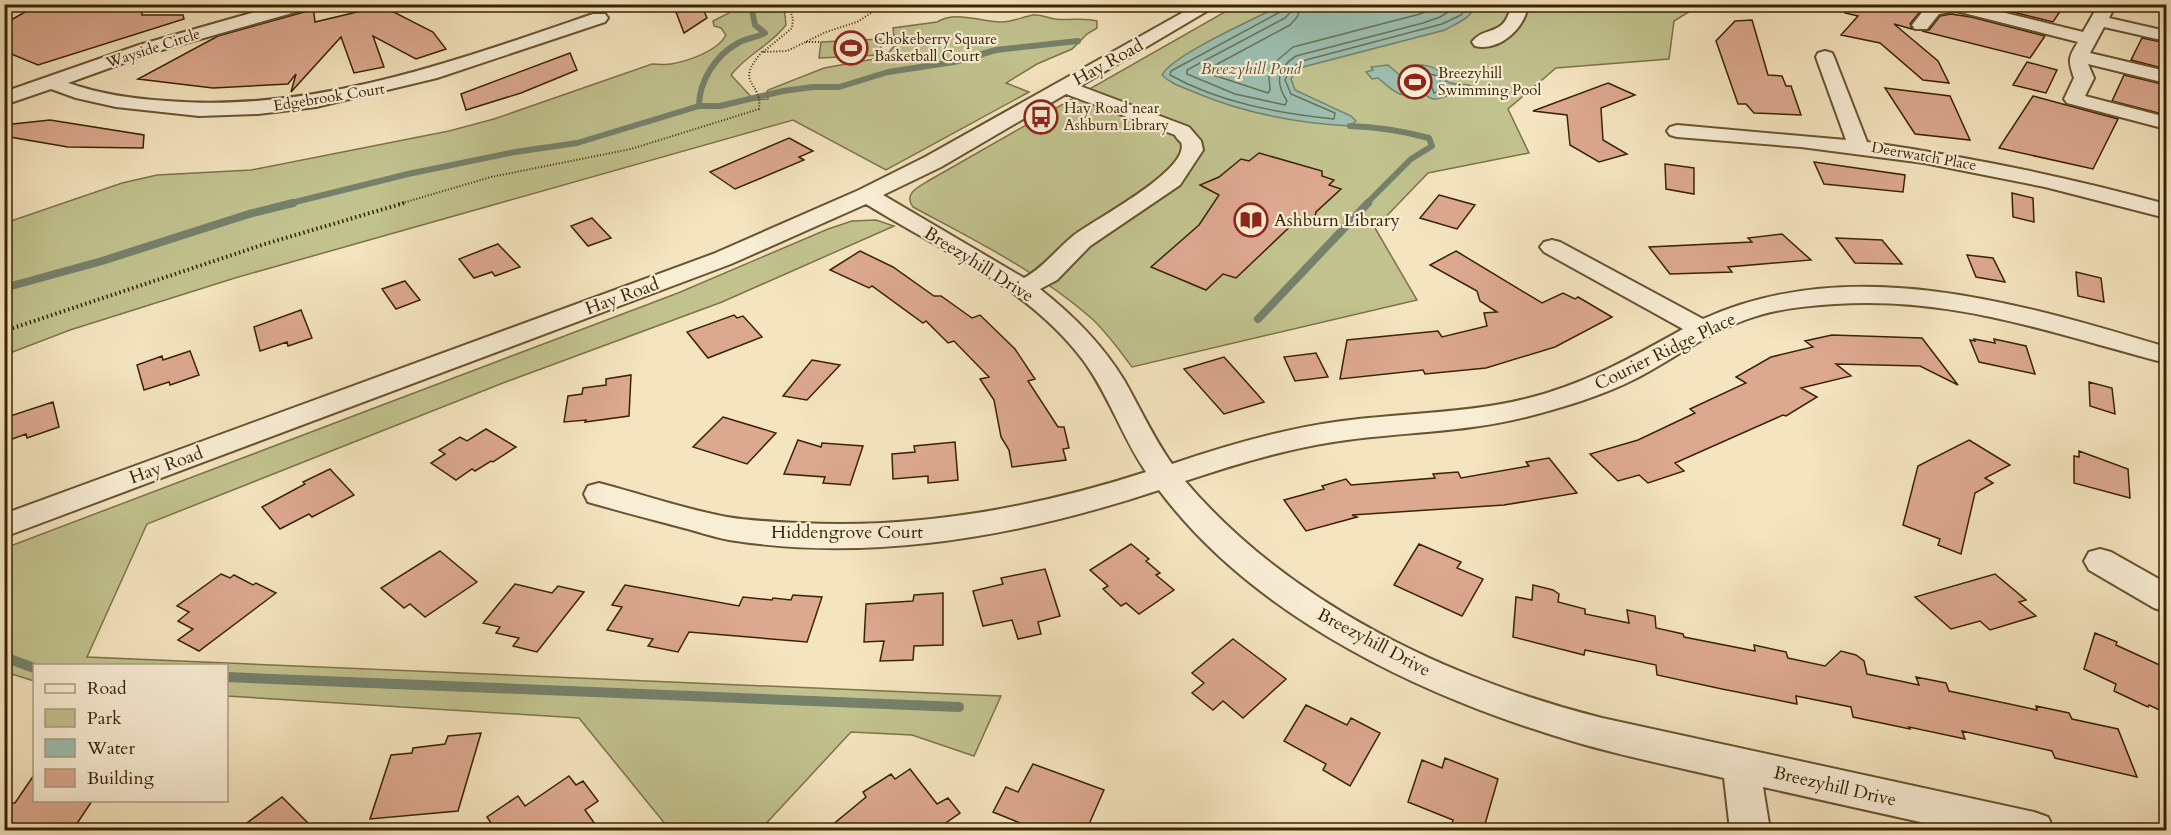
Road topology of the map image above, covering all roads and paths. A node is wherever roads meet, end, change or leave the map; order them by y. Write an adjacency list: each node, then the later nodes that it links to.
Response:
1 (304, 4): 18 (street, Wayside Circle)
2 (788, 4): 15 (path)
3 (878, 4): 11 (path)
4 (1211, 4): 19 (street, Hay Road)
5 (1520, 4): 13 (street)
6 (1956, 5): 9 (street); 14 (street)
7 (2103, 13): 10 (street); 14 (street)
8 (599, 18): 18 (street, Edgebrook Court)
9 (1921, 25)
10 (2166, 36)
11 (802, 42): 12 (path); 15 (path)
12 (821, 42)
13 (1482, 42)
14 (2084, 48): 17 (street); 21 (street)
15 (762, 52): 29 (path)
16 (1825, 57): 23 (street)
17 (2166, 77)
18 (51, 82): 20 (street, Wayside Circle)
19 (1064, 87): 24 (street, Hay Road); 27 (street)
20 (4, 99)
21 (2166, 123)
22 (1677, 131): 23 (street, Deerwatch Place)
23 (1858, 146): 25 (street, Deerwatch Place)
24 (867, 195): 27 (street, Breezyhill Drive); 33 (street, Hay Road)
25 (2166, 211)
26 (1552, 247): 28 (street)
27 (1023, 288): 31 (street, Breezyhill Drive)
28 (1702, 330): 30 (street, Courier Ridge Place); 31 (street, Courier Ridge Place)
29 (4, 331)
30 (2166, 355)
31 (1164, 477): 32 (street, Hiddengrove Court); 36 (street, Breezyhill Drive)
32 (599, 494)
33 (4, 526)
34 (2100, 561): 35 (street)
35 (2166, 599)
36 (1741, 765): 37 (street); 38 (street, Breezyhill Drive)
37 (1750, 831)
38 (2034, 831)

